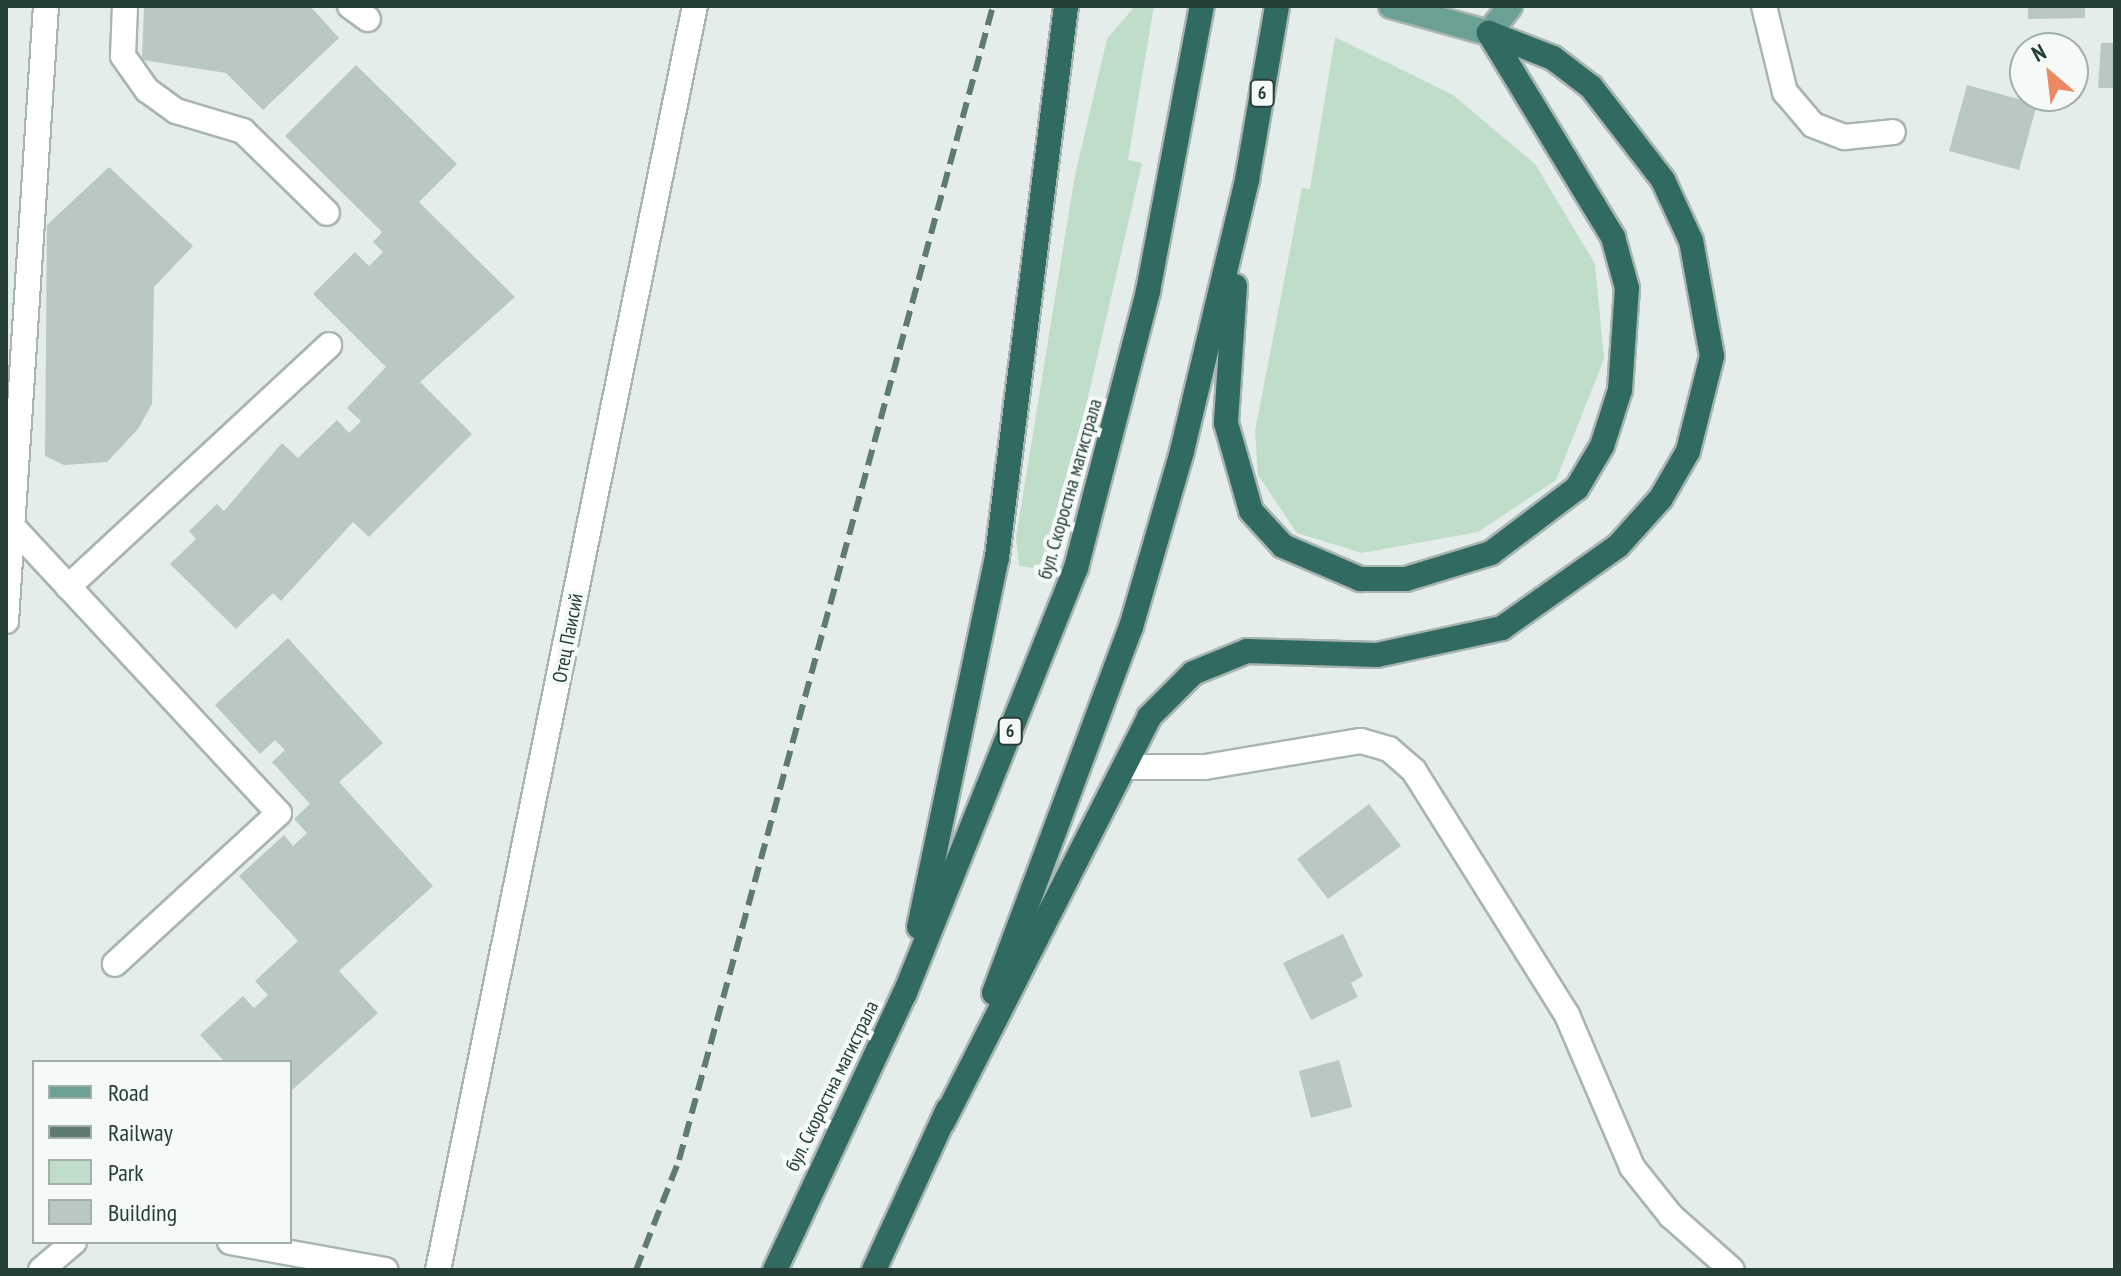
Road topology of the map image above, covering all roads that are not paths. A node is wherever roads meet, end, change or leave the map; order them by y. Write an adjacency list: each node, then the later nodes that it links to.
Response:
1 (46, 6): 16 (street)
2 (125, 6): 14 (street)
3 (695, 6): 27 (street, Отец Паисий)
4 (1066, 6): 21 (highway)
5 (1202, 6): 21 (highway, бул. Скоростна магистрала / 6)
6 (1277, 6): 13 (highway, 6)
7 (1391, 6): 10 (main road)
8 (1510, 6): 11 (main road)
9 (1764, 6): 12 (street)
10 (1452, 14): 11 (main road)
11 (1489, 33): 13 (highway); 19 (highway)
12 (1893, 132)
13 (1247, 180): 22 (highway, 6)
14 (327, 213)
15 (329, 345): 17 (street)
16 (12, 526): 17 (street); 18 (street)
17 (68, 587): 20 (street)
18 (6, 621)
19 (1125, 767): 22 (highway); 30 (street)
20 (115, 964)
21 (905, 993): 28 (highway, бул. Скоростна магистрала / 6)
22 (943, 1122): 29 (highway, 6)
23 (72, 1244): 25 (street)
24 (241, 1244): 26 (street)
25 (41, 1270)
26 (386, 1270)
27 (438, 1270)
28 (775, 1270)
29 (874, 1270)
30 (1732, 1270)

